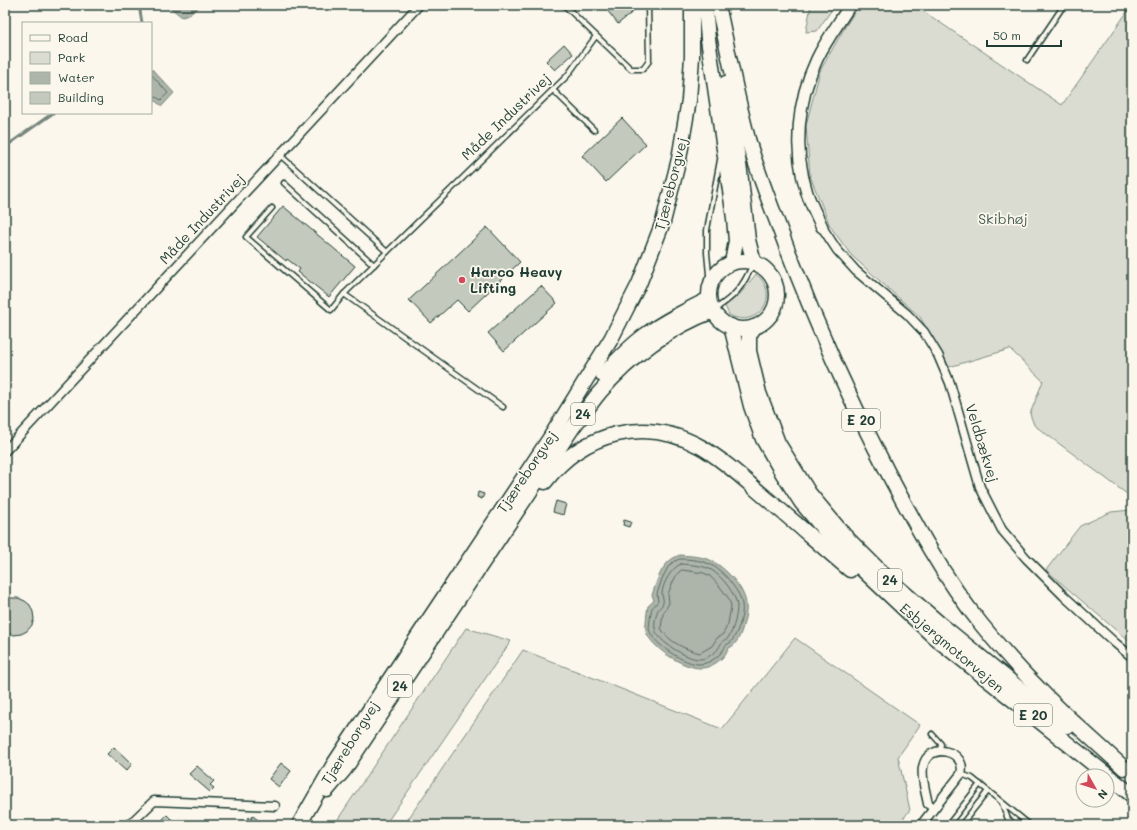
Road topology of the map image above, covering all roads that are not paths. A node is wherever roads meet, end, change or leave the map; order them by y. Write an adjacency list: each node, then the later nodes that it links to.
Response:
1 (419, 5): 14 (street, Måde Industrivej)
2 (564, 5): 9 (lane)
3 (648, 5): 9 (lane)
4 (692, 5): 27 (highway, Tjæreborgvej)
5 (705, 5): 13 (highway)
6 (718, 5): 20 (highway, E 20); 34 (highway, E 20)
7 (850, 5): 17 (street)
8 (1064, 5): 10 (lane)
9 (596, 36): 11 (lane, Måde Industrivej)
10 (1027, 60)
11 (553, 90): 12 (lane); 18 (lane, Måde Industrivej)
12 (594, 130)
13 (723, 134): 19 (highway); 23 (lane)
14 (280, 155): 18 (lane); 28 (street, Måde Industrivej)
15 (284, 183): 21 (lane)
16 (272, 208): 22 (lane, Måde Industrivej)
17 (822, 227): 31 (street, Veldbækvej)
18 (387, 252): 21 (lane, Måde Industrivej)
19 (732, 263): 20 (highway); 23 (highway)
20 (754, 263): 23 (lane); 25 (highway)
21 (374, 265): 22 (lane, Måde Industrivej)
22 (344, 294): 26 (lane)
23 (711, 298): 24 (highway); 27 (highway, 24); 29 (highway, 24)
24 (731, 326): 25 (highway); 30 (highway, Esbjergmotorvejen / E 20)
25 (754, 327): 34 (highway, Esbjergmotorvejen / 24)
26 (502, 407)
27 (550, 438): 42 (highway, Tjæreborgvej / 24)
28 (5, 450)
29 (489, 553): 30 (highway); 42 (highway, Tjæreborgvej / 24)
30 (933, 636): 38 (highway, Esbjergmotorvejen / E 20)
31 (1132, 657)
32 (932, 734): 33 (lane)
33 (940, 751): 35 (street); 41 (street)
34 (1128, 771)
35 (961, 774): 36 (lane); 41 (street)
36 (980, 784): 37 (lane); 46 (lane)
37 (988, 791): 39 (lane); 47 (lane)
38 (1132, 795)
39 (1002, 802): 43 (lane); 50 (lane)
40 (274, 806): 44 (street)
41 (934, 808): 45 (street)
42 (302, 820)
43 (1008, 820): 48 (lane); 49 (lane)
44 (129, 825)
45 (920, 825)
46 (948, 825)
47 (961, 825)
48 (1010, 825)
49 (1015, 825)
50 (1030, 825)

